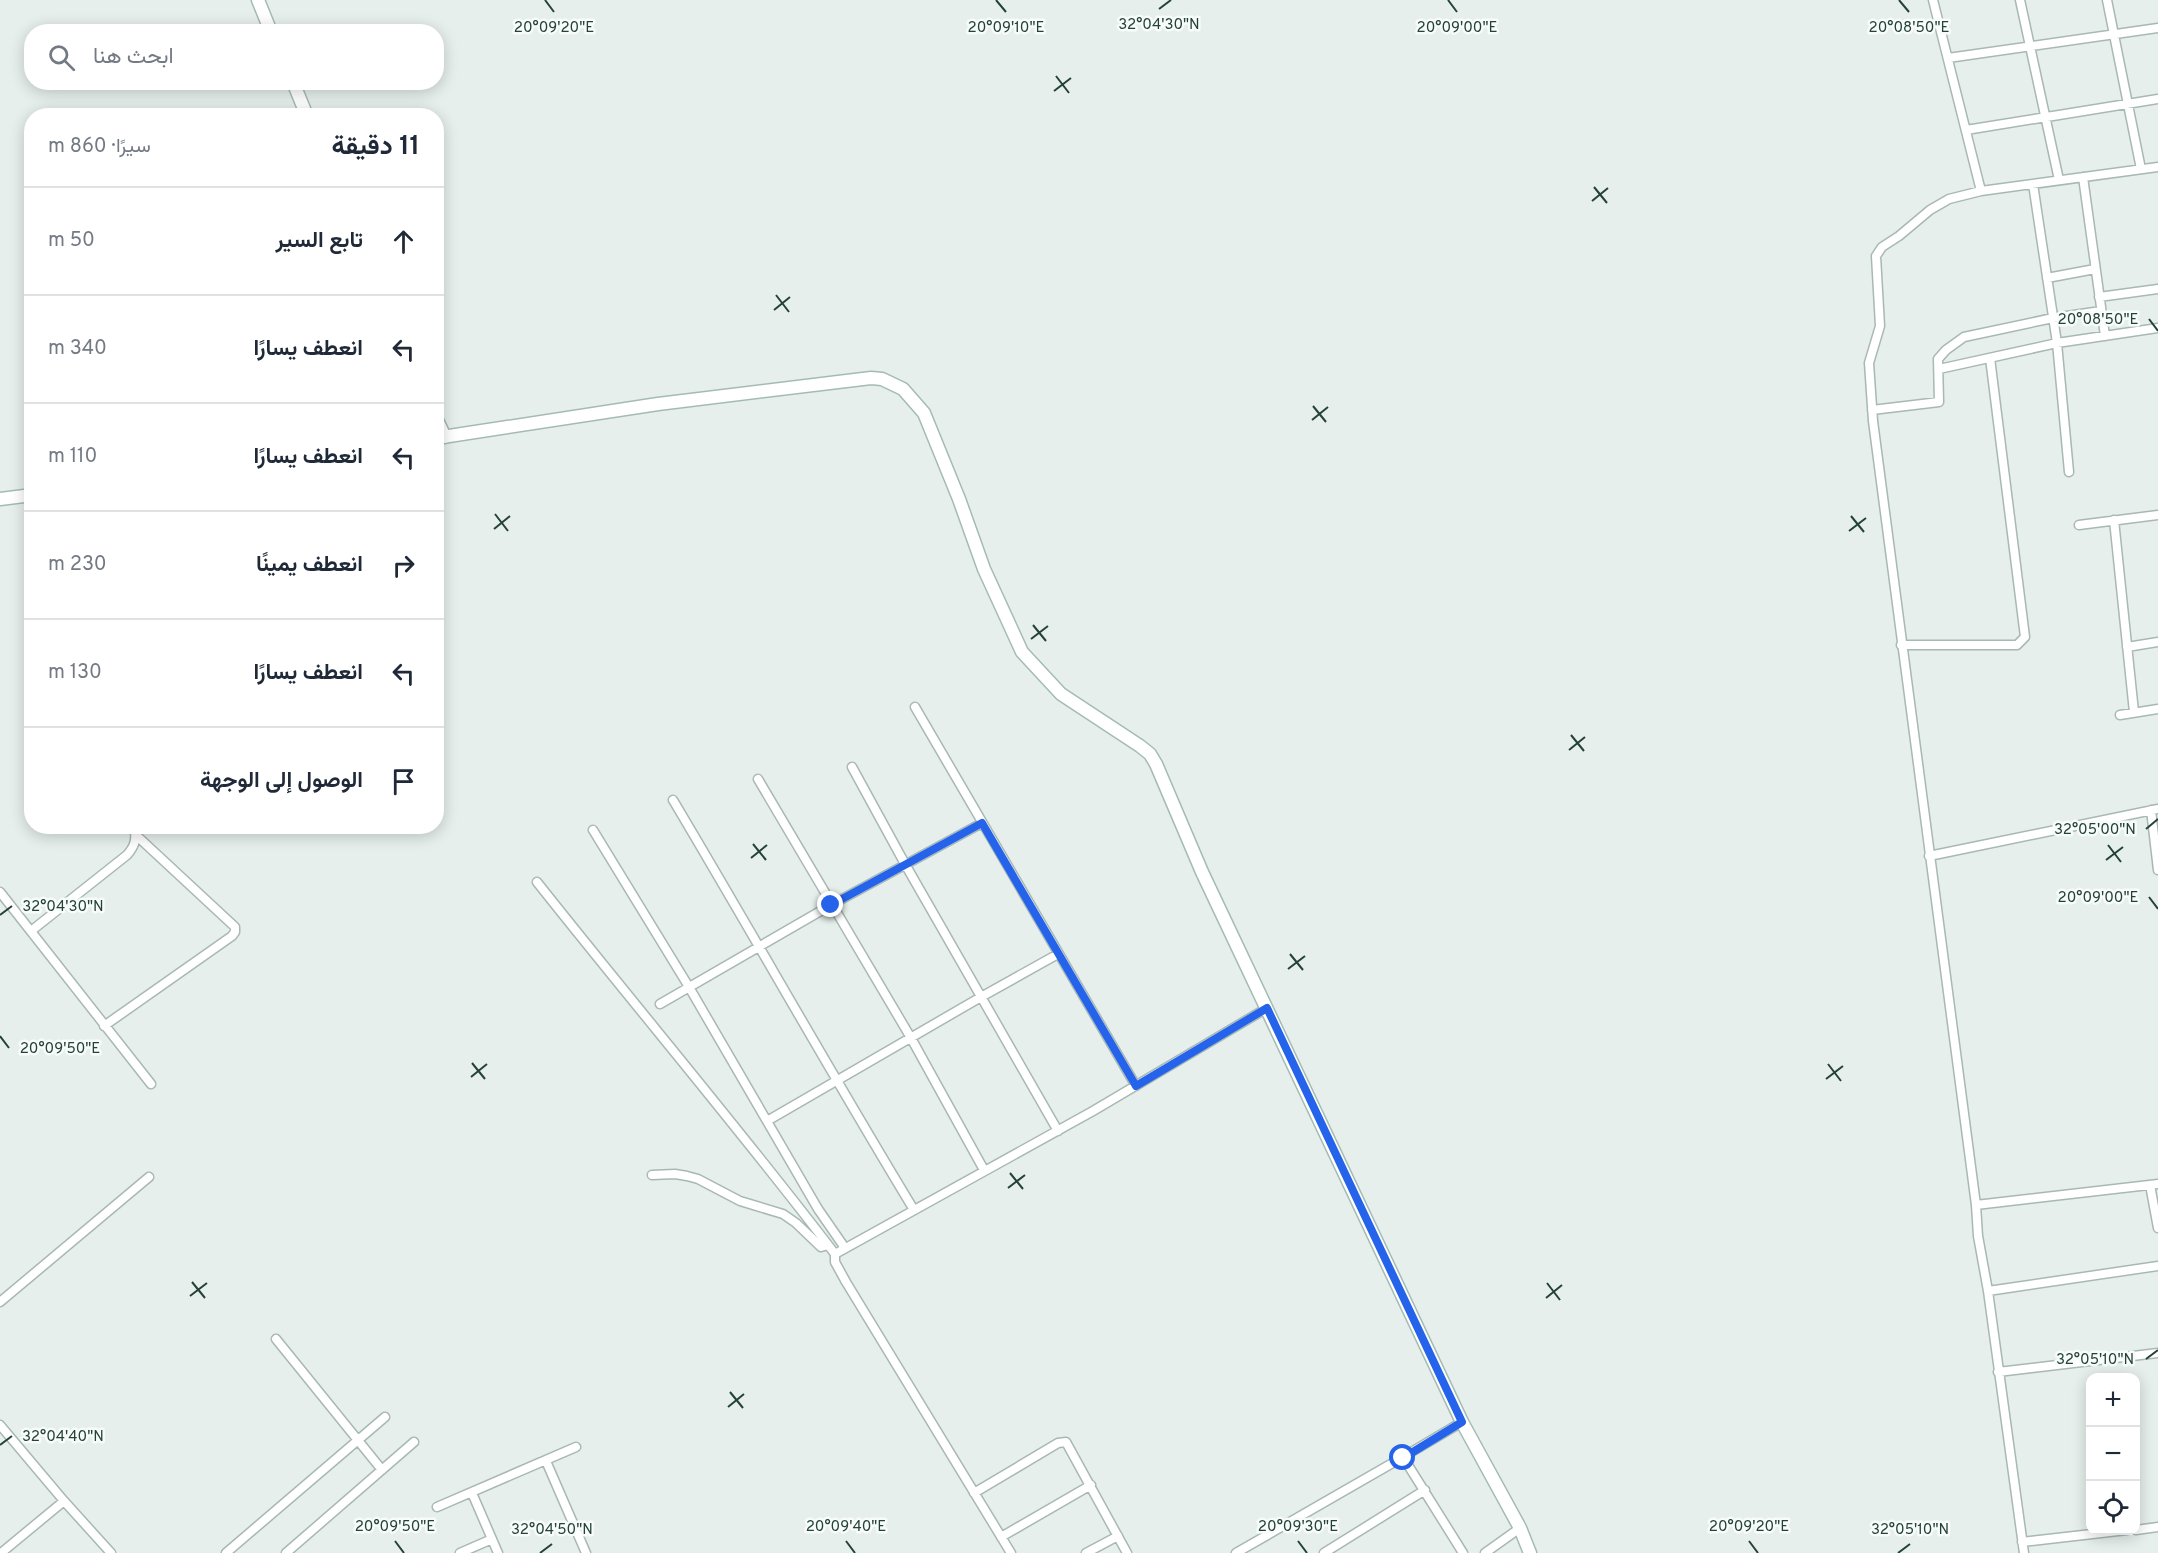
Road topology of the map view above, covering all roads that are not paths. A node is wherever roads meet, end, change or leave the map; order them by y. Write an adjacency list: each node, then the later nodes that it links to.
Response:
1 (258, 0): 5 (street)
2 (1933, 0): 9 (street)
3 (2020, 0): 8 (street)
4 (2107, 0): 7 (street)
5 (268, 24)
6 (2158, 28): 7 (street)
7 (2115, 34): 8 (street); 12 (street)
8 (2030, 46): 9 (street); 14 (street)
9 (1948, 58): 15 (street)
10 (296, 90): 13 (street)
11 (2158, 99): 12 (street)
12 (2127, 104): 14 (street); 17 (street)
13 (304, 108)
14 (2045, 117): 15 (street); 19 (street)
15 (1966, 130): 21 (street)
16 (2158, 166): 17 (street)
17 (2141, 169): 18 (street)
18 (2083, 177): 19 (street); 22 (street)
19 (2059, 180): 20 (street)
20 (2033, 184): 21 (street); 23 (street)
21 (1981, 191): 33 (street)
22 (2095, 269): 23 (street); 25 (street)
23 (2047, 278): 27 (street)
24 (2158, 289): 25 (street)
25 (2099, 297): 26 (street)
26 (2101, 311): 27 (street); 29 (street)
27 (2054, 318): 30 (street); 32 (street)
28 (2158, 328): 29 (street)
29 (2104, 336): 30 (street)
30 (2057, 343): 31 (street); 35 (street)
31 (1990, 358): 32 (street); 42 (street)
32 (1939, 369): 33 (street)
33 (1872, 410): 42 (street)
34 (444, 438): 68 (street)
35 (2069, 472)
36 (24, 496): 37 (street)
37 (0, 499)
38 (2158, 515): 39 (street)
39 (2114, 520): 40 (street); 43 (street)
40 (2079, 525)
41 (2158, 642): 43 (street)
42 (1901, 645): 56 (street)
43 (2127, 647): 46 (street)
44 (915, 707): 52 (street)
45 (2158, 709): 46 (street)
46 (2134, 712): 47 (street)
47 (2120, 715)
48 (852, 766): 57 (street)
49 (758, 779): 61 (street)
50 (673, 800): 63 (street)
51 (2155, 810): 56 (street); 58 (street)
52 (982, 823): 57 (street); 64 (street)
53 (593, 830): 65 (street)
54 (135, 834): 55 (street)
55 (136, 837): 62 (street); 69 (street)
56 (1929, 856): 80 (street)
57 (905, 864): 61 (street); 66 (street)
58 (2158, 870)
59 (537, 882): 81 (street)
60 (0, 892): 62 (street)
61 (831, 905): 63 (street); 70 (street)
62 (31, 931): 69 (street)
63 (760, 946): 65 (street); 71 (street)
64 (1058, 954): 66 (street); 73 (street)
65 (689, 987): 67 (street); 74 (street)
66 (981, 997): 70 (street); 75 (street)
67 (660, 1004)
68 (1267, 1008): 73 (street); 95 (street)
69 (104, 1026): 72 (street)
70 (911, 1038): 71 (street); 76 (street)
71 (836, 1081): 74 (street); 82 (street)
72 (151, 1084)
73 (1136, 1086): 75 (street)
74 (767, 1122): 86 (street)
75 (1058, 1131): 76 (street)
76 (984, 1170): 82 (street)
77 (652, 1175): 83 (street)
78 (149, 1177): 90 (street)
79 (2154, 1185): 80 (street); 84 (street)
80 (1976, 1205): 89 (street)
81 (799, 1208): 83 (street); 85 (street)
82 (914, 1210): 86 (street)
83 (789, 1217): 85 (street)
84 (2158, 1227)
85 (828, 1245): 87 (street)
86 (845, 1248): 87 (street)
87 (835, 1254): 106 (street)
88 (2158, 1266): 89 (street)
89 (1988, 1291): 93 (street)
90 (0, 1302)
91 (276, 1339): 97 (street)
92 (2158, 1353): 93 (street)
93 (1998, 1372): 116 (street)
94 (385, 1418): 97 (street)
95 (1462, 1422): 100 (street); 110 (street)
96 (0, 1425): 107 (street)
97 (357, 1441): 102 (street); 119 (street)
98 (414, 1442): 102 (street)
99 (576, 1447): 101 (street)
100 (1403, 1458): 104 (street); 127 (street)
101 (546, 1461): 105 (street); 123 (street)
102 (382, 1470): 120 (street)
103 (1091, 1485): 106 (street); 113 (street); 114 (street)
104 (1425, 1490): 128 (street); 129 (street)
105 (472, 1493): 108 (street); 115 (street)
106 (974, 1493): 114 (street)
107 (64, 1501): 117 (street); 118 (street)
108 (436, 1507)
109 (2158, 1527): 111 (street)
110 (1520, 1528): 130 (street); 131 (street)
111 (2140, 1529)
112 (2086, 1535): 116 (street)
113 (1118, 1536): 125 (street); 126 (street)
114 (1001, 1537): 124 (street)
115 (492, 1539): 121 (street); 122 (street)
116 (2022, 1542): 132 (street)
117 (2, 1553)
118 (111, 1553)
119 (226, 1553)
120 (286, 1553)
121 (460, 1553)
122 (498, 1553)
123 (586, 1553)
124 (1011, 1553)
125 (1086, 1553)
126 (1127, 1553)
127 (1236, 1553)
128 (1324, 1553)
129 (1463, 1553)
130 (1485, 1553)
131 (1530, 1553)
132 (2024, 1553)

